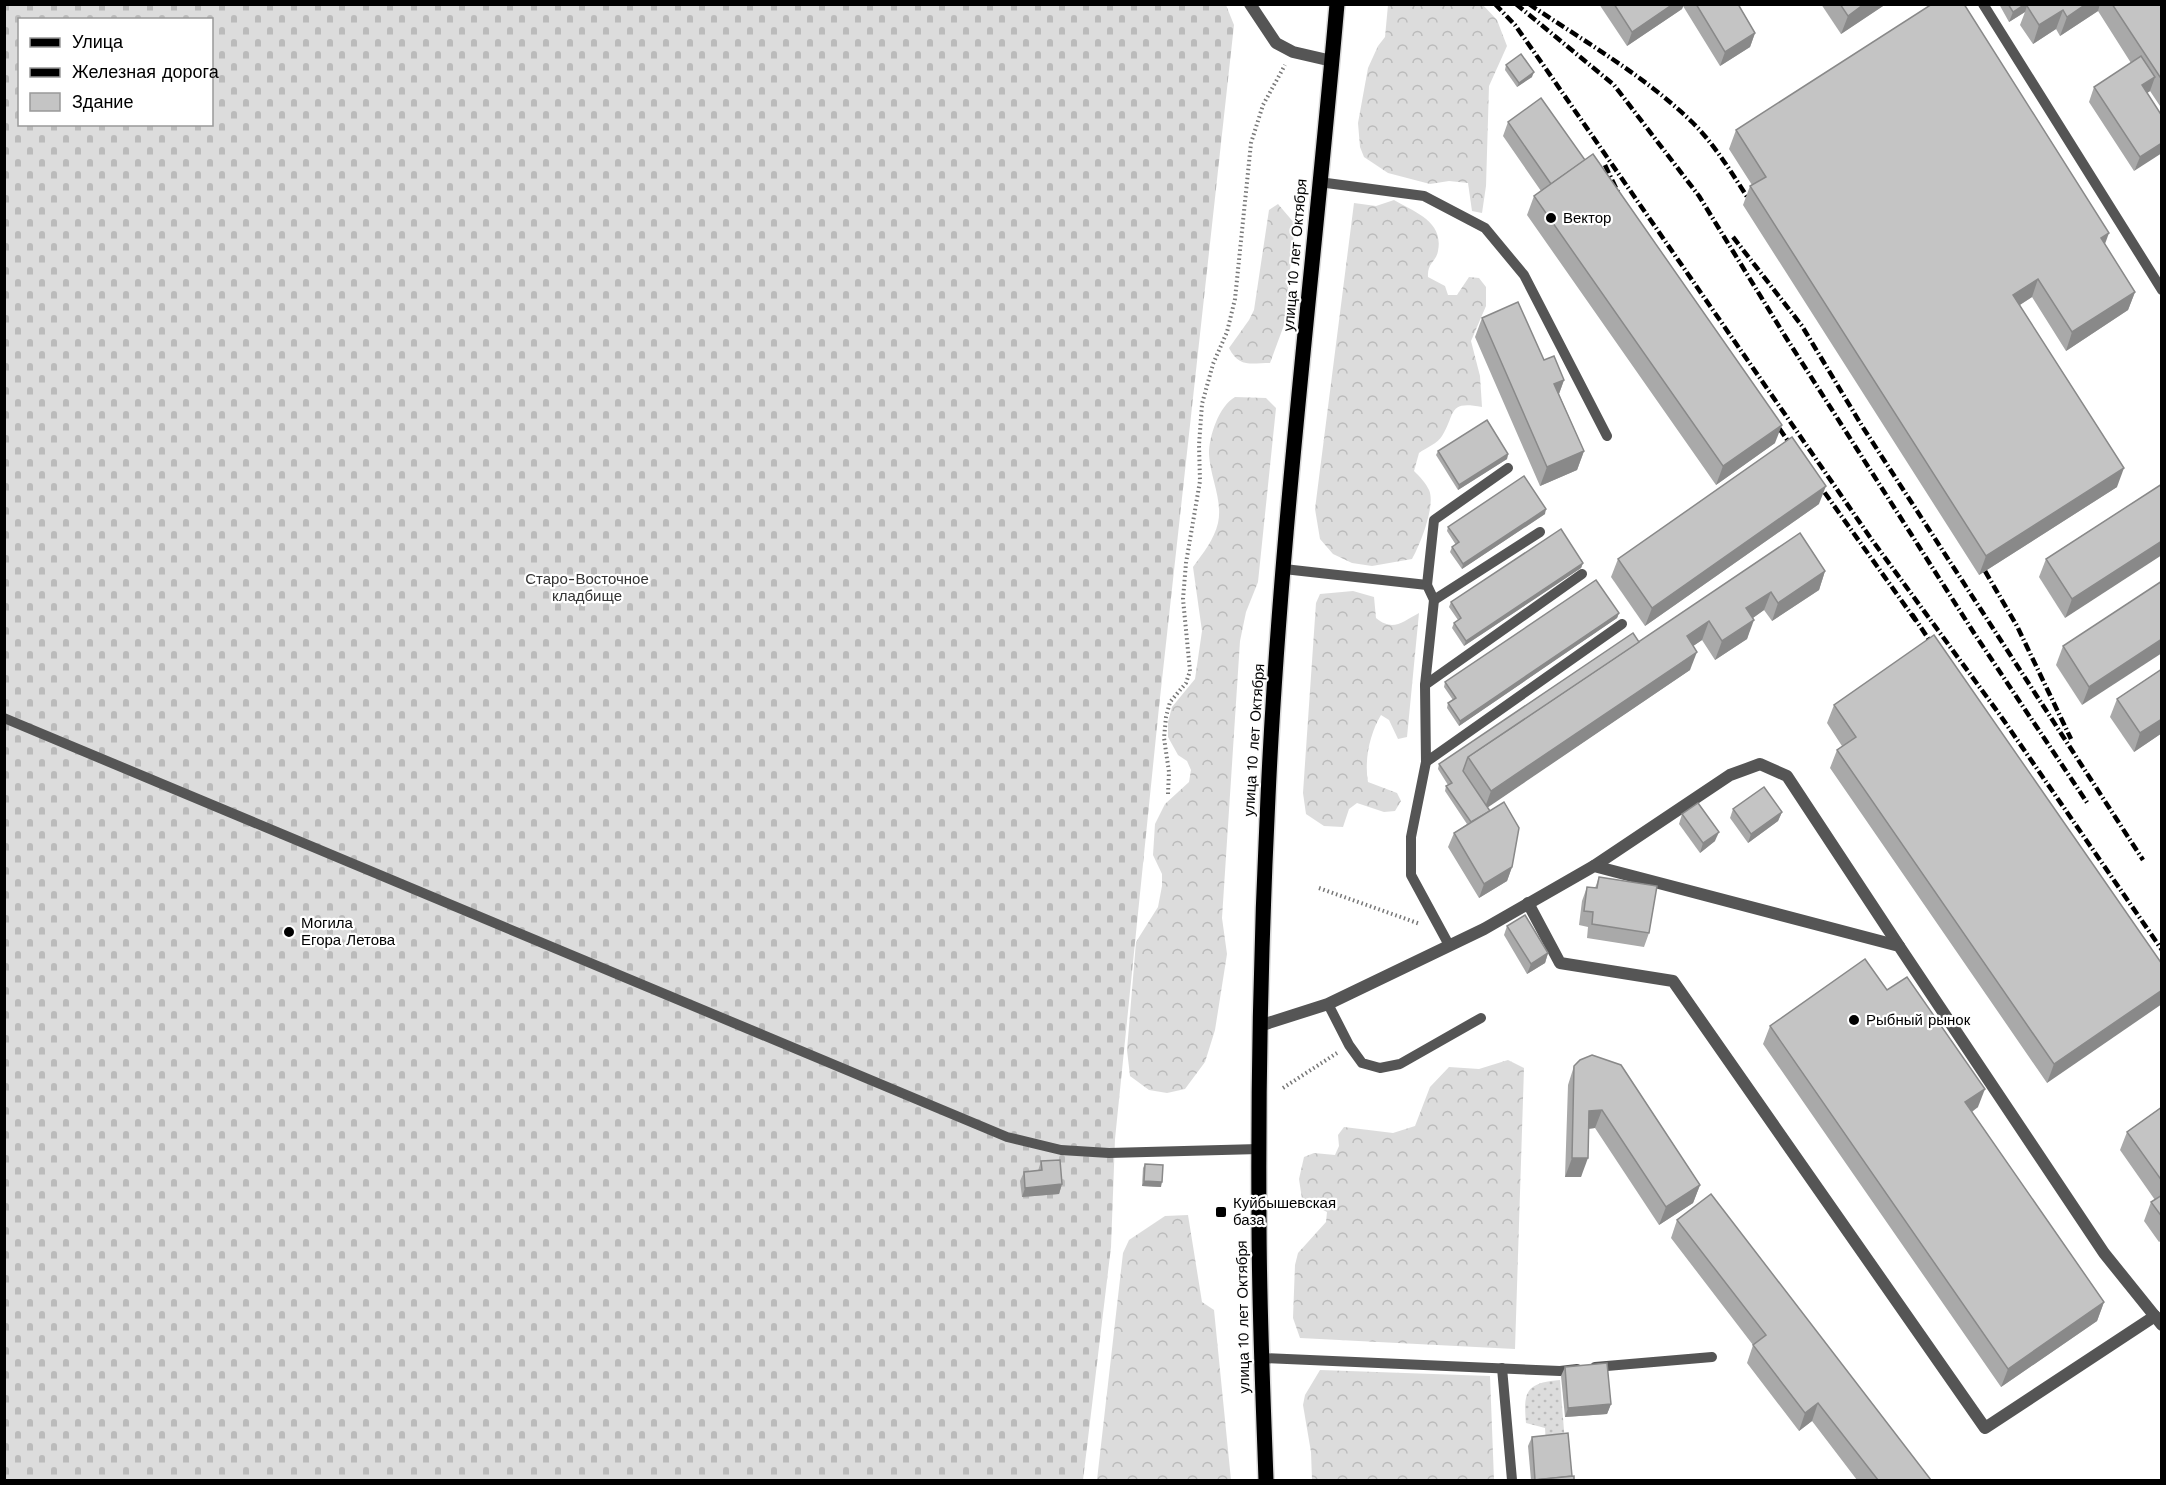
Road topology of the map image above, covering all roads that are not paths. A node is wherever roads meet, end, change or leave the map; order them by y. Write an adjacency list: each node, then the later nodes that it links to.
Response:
1 (1250, 4): 4 (street)
2 (1337, 4): 4 (main road, улица 10 лет Октября)
3 (1983, 4): 6 (lane)
4 (1332, 61): 5 (main road, улица 10 лет Октября)
5 (1319, 182): 7 (lane); 10 (main road, улица 10 лет Октября)
6 (2162, 290)
7 (1607, 436)
8 (1508, 468): 12 (lane)
9 (1540, 532): 13 (lane)
10 (1284, 569): 12 (lane); 24 (main road, улица 10 лет Октября)
11 (1582, 574): 15 (lane)
12 (1427, 585): 13 (lane)
13 (1434, 600): 15 (lane)
14 (1622, 624): 17 (lane)
15 (1425, 685): 17 (lane)
16 (4, 718): 25 (lane)
17 (1426, 762): 20 (lane)
18 (1594, 866): 19 (street); 21 (street); 21 (street)
19 (1528, 903): 20 (street); 26 (street)
20 (1449, 945): 22 (street)
21 (1899, 946): 26 (street)
22 (1329, 1004): 23 (lane); 24 (street)
23 (1481, 1017)
24 (1260, 1026): 25 (main road, улица 10 лет Октября)
25 (1259, 1149): 28 (main road, улица 10 лет Октября)
26 (2158, 1321)
27 (1712, 1357): 29 (lane)
28 (1262, 1358): 29 (lane); 30 (main road, улица 10 лет Октября)
29 (1502, 1368): 31 (lane)
30 (1266, 1480)
31 (1512, 1480)

